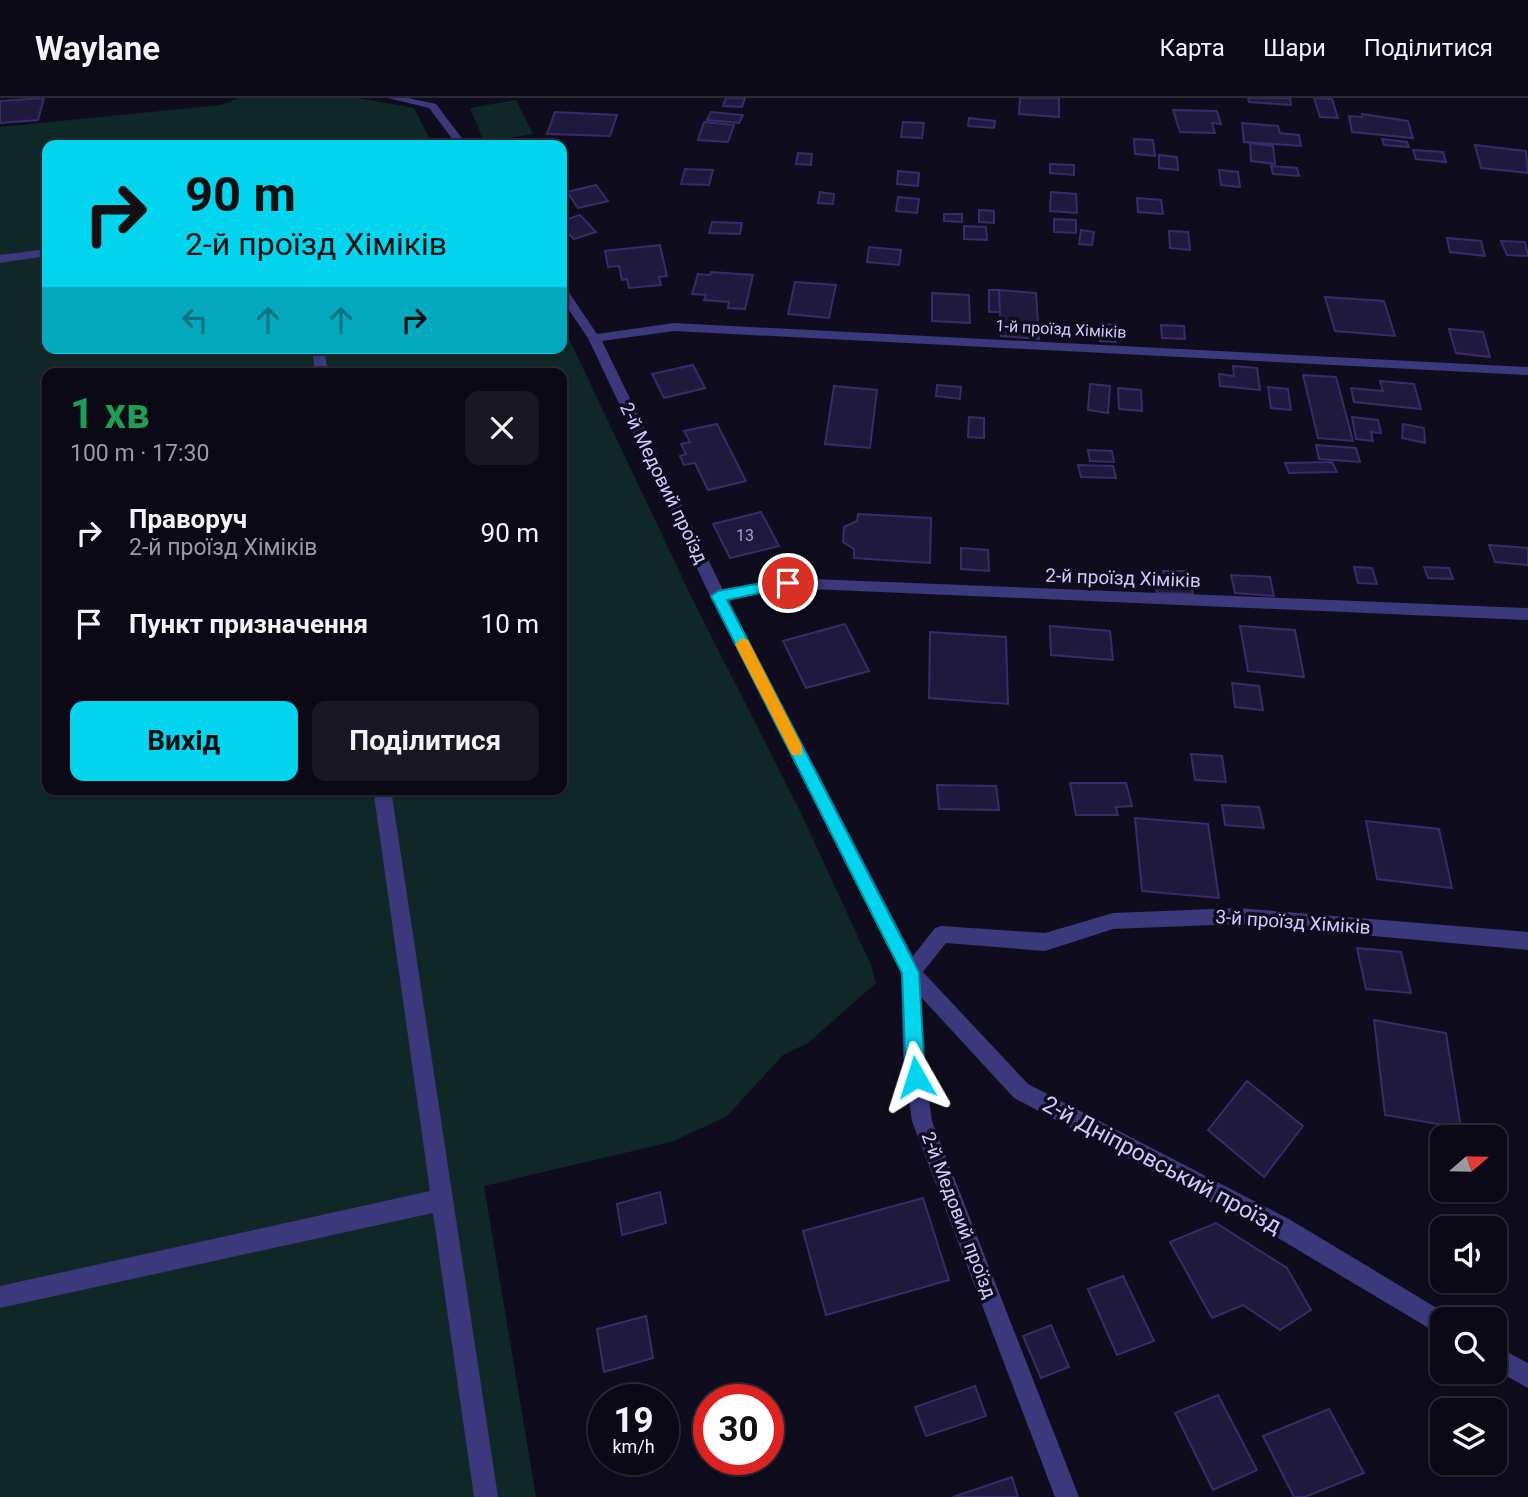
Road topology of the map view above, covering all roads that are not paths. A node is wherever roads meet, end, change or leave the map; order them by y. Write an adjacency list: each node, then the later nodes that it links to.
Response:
1 (393, 98): 3 (street)
2 (441, 98): 3 (street)
3 (432, 106): 4 (street)
4 (458, 140)
5 (42, 254): 6 (street)
6 (0, 259)
7 (567, 298): 8 (street, 2-й Медовий проїзд)
8 (594, 338): 9 (street, 1-й проїзд Хіміків); 10 (street, 2-й Медовий проїзд)
9 (1528, 371)
10 (718, 596): 11 (street, 2-й проїзд Хіміків); 14 (street, 2-й Медовий проїзд)
11 (1528, 614)
12 (383, 795): 15 (street)
13 (1528, 941): 14 (street, 3-й проїзд Хіміків)
14 (911, 972): 17 (street, 2-й Дніпровський проїзд); 21 (street, 2-й Медовий проїзд)
15 (441, 1200): 16 (street); 20 (street)
16 (0, 1297)
17 (1430, 1317)
18 (1507, 1364): 19 (street)
19 (1528, 1376)
20 (486, 1497)
21 (1068, 1497)

